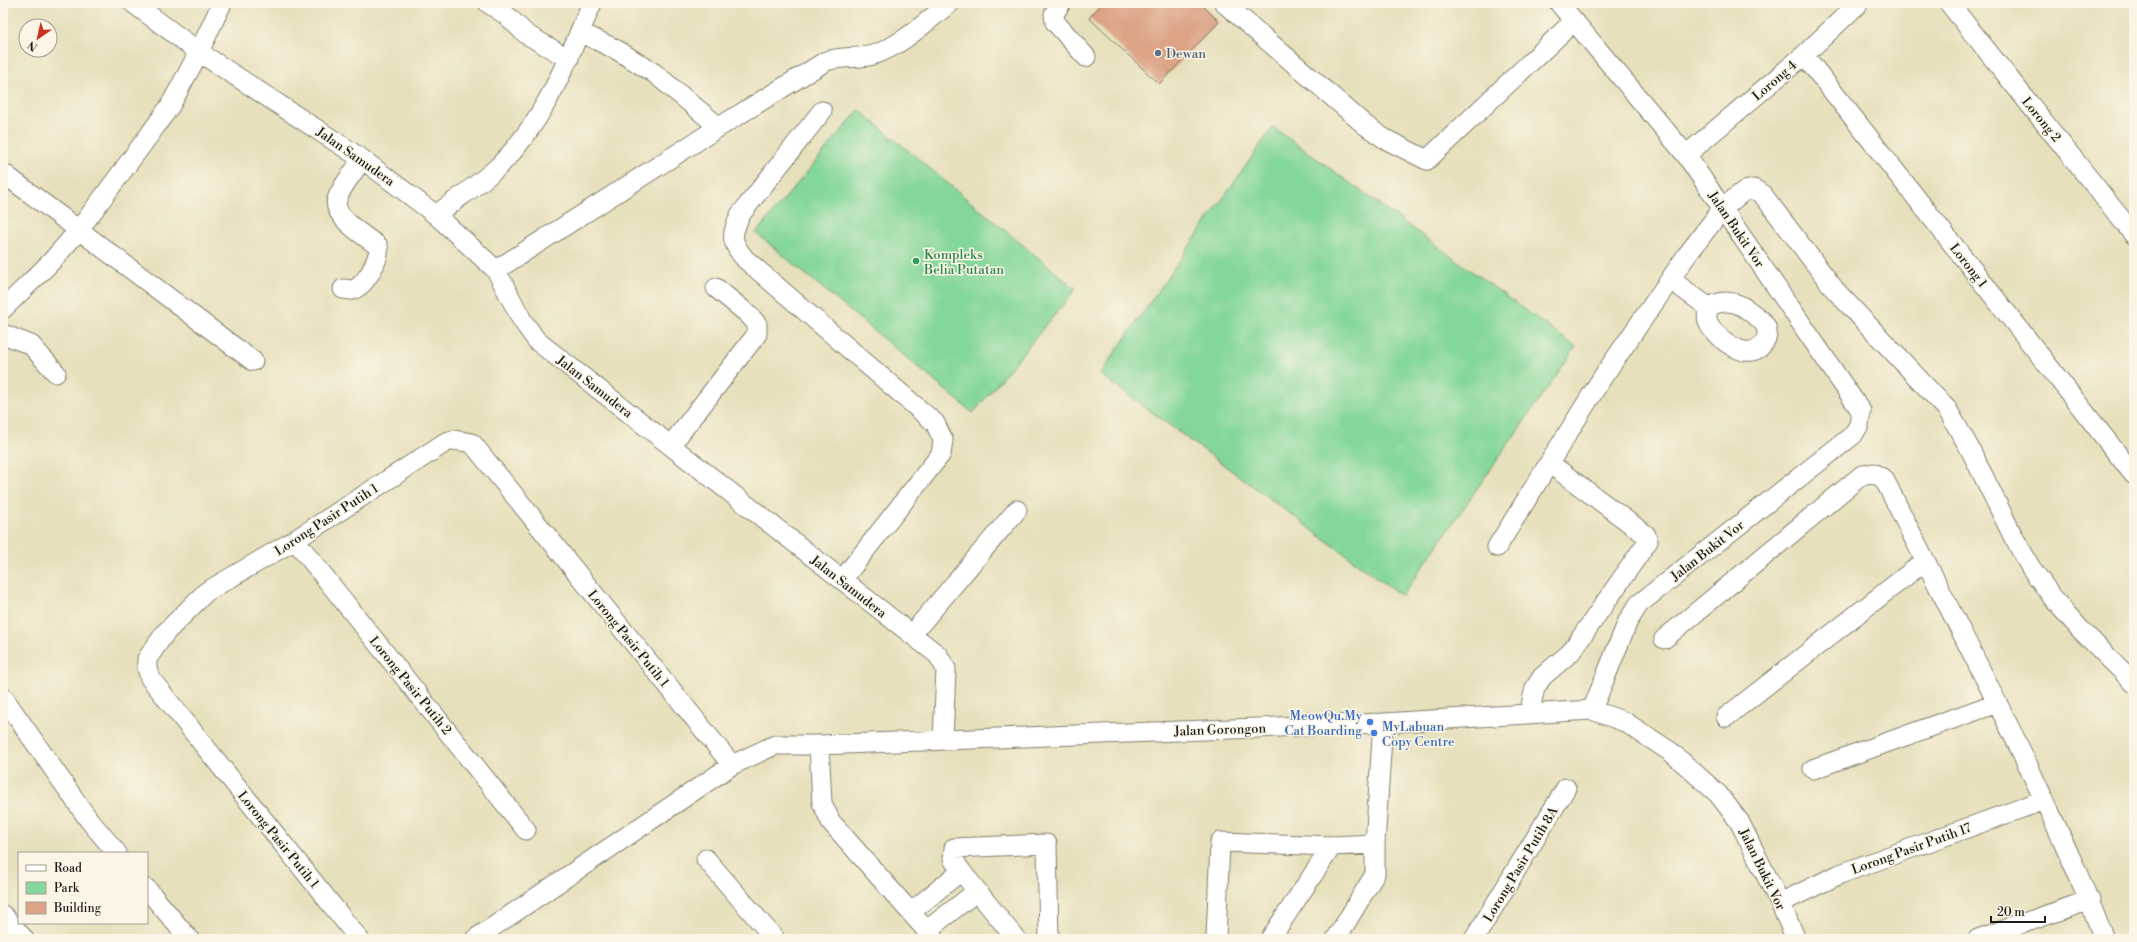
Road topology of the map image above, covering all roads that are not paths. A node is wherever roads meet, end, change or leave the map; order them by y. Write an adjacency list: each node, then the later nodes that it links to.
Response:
1 (133, 3): 13 (street, Jalan Samudera)
2 (222, 3): 13 (street)
3 (488, 3): 16 (street)
4 (592, 3): 12 (street)
5 (950, 3): 18 (street)
6 (1061, 3): 15 (street)
7 (1224, 3): 11 (street)
8 (1559, 3): 11 (street, Jalan Bukit Vor)
9 (1859, 3): 14 (street, Lorong 4)
10 (1949, 3): 25 (street, Lorong 2)
11 (1574, 21): 19 (street, Jalan Bukit Vor)
12 (580, 32): 16 (street); 18 (street)
13 (199, 52): 20 (street, Jalan Samudera); 24 (street)
14 (1804, 55): 19 (street, Lorong 4); 37 (street, Lorong 1)
15 (1086, 58)
16 (569, 59): 23 (street)
17 (822, 111): 42 (street)
18 (719, 126): 26 (street)
19 (1686, 155): 22 (street, Jalan Bukit Vor)
20 (362, 159): 23 (street, Jalan Samudera); 29 (street)
21 (3, 173): 24 (street)
22 (1722, 208): 27 (street); 45 (street); 48 (street, Jalan Bukit Vor)
23 (436, 215): 26 (street, Jalan Samudera)
24 (78, 231): 31 (street); 33 (street)
25 (2134, 235)
26 (496, 270): 35 (street, Jalan Samudera)
27 (1671, 280): 30 (street); 36 (street)
28 (716, 288): 35 (street)
29 (343, 289)
30 (1708, 307)
31 (3, 309)
32 (3, 334): 34 (street)
33 (253, 361)
34 (56, 373)
35 (671, 445): 42 (street, Jalan Samudera)
36 (1549, 463): 40 (street); 49 (street)
37 (2134, 475)
38 (1017, 510): 43 (street)
39 (295, 540): 54 (street, Lorong Pasir Putih 1); 58 (street, Lorong Pasir Putih 2); 73 (street, Lorong Pasir Putih 1)
40 (1497, 547)
41 (1925, 561): 44 (street); 47 (street); 50 (street)
42 (842, 580): 43 (street, Jalan Samudera)
43 (912, 634): 52 (street, Jalan Samudera)
44 (1664, 639)
45 (2134, 683)
46 (3, 697): 61 (street)
47 (1997, 703): 55 (street); 57 (street)
48 (1592, 710): 49 (street, Jalan Gorongon); 67 (street, Jalan Bukit Vor)
49 (1529, 714): 51 (street, Jalan Gorongon)
50 (1726, 717)
51 (1383, 723): 52 (street, Jalan Gorongon); 59 (street)
52 (943, 740): 53 (street, Jalan Gorongon)
53 (819, 745): 54 (street, Jalan Gorongon); 68 (street)
54 (732, 765): 74 (street, Jalan Gorongon)
55 (1813, 769)
56 (1566, 788): 81 (street, Lorong Pasir Putih 8A)
57 (2044, 800): 66 (street); 67 (street, Lorong Pasir Putih 17)
58 (526, 830)
59 (1375, 844): 60 (street); 80 (street)
60 (1332, 846): 78 (street); 79 (street)
61 (116, 852)
62 (706, 859): 75 (street)
63 (961, 871): 65 (street); 68 (street); 77 (street)
64 (148, 890): 72 (street)
65 (976, 892): 70 (street); 76 (street)
66 (2090, 900): 83 (street); 84 (street)
67 (1780, 903): 82 (street, Jalan Bukit Vor)
68 (911, 912): 70 (street)
69 (3, 915): 71 (street)
70 (931, 935)
71 (24, 939)
72 (189, 939)
73 (359, 939)
74 (475, 939)
75 (775, 939)
76 (1016, 939)
77 (1049, 939)
78 (1216, 939)
79 (1270, 939)
80 (1336, 939)
81 (1474, 939)
82 (1796, 939)
83 (1978, 939)
84 (2104, 939)

